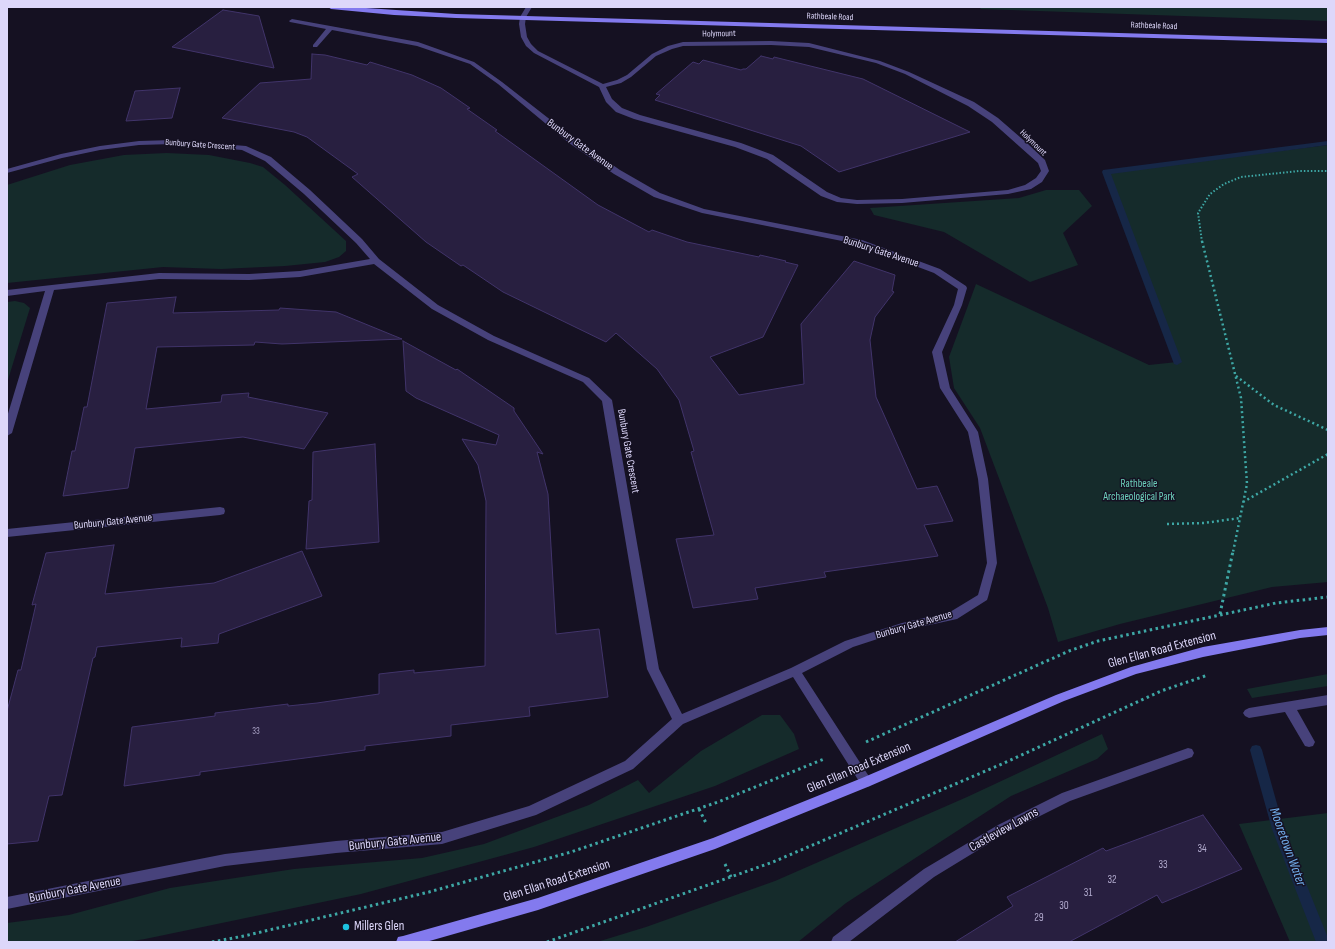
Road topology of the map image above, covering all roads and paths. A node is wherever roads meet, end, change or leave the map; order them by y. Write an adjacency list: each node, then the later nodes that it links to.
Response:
1 (332, 7): 3 (main road, Rathbeale Road)
2 (530, 7): 3 (street)
3 (523, 17): 6 (main road, Rathbeale Road); 8 (street)
4 (292, 21): 5 (street, Bunbury Gate Avenue)
5 (330, 28): 7 (street); 26 (street, Bunbury Gate Avenue)
6 (1328, 41)
7 (315, 46)
8 (602, 86): 8 (street, Holymount)
9 (7, 171): 11 (street, Bunbury Gate Crescent)
10 (1328, 171): 14 (path)
11 (376, 262): 12 (street); 31 (street, Bunbury Gate Crescent)
12 (50, 289): 13 (street); 16 (street)
13 (7, 293)
14 (1235, 376): 15 (path); 18 (path)
15 (1328, 430)
16 (7, 433)
17 (1328, 454): 18 (path)
18 (1243, 502): 20 (path)
19 (220, 511): 22 (street, Bunbury Gate Avenue)
20 (1240, 518): 21 (path); 24 (path)
21 (1167, 524)
22 (7, 533)
23 (1328, 597): 24 (path)
24 (1220, 614): 32 (path)
25 (1328, 631): 36 (main road, Glen Ellan Road Extension)
26 (795, 671): 31 (street, Bunbury Gate Avenue); 36 (street)
27 (1210, 675): 40 (path)
28 (1328, 700): 29 (street)
29 (1288, 706): 30 (street); 33 (street)
30 (1249, 713)
31 (679, 720): 41 (street, Bunbury Gate Avenue)
32 (884, 734)
33 (1309, 742)
34 (1188, 753): 45 (street, Castleview Lawns)
35 (805, 767): 37 (path)
36 (866, 782): 43 (main road, Glen Ellan Road Extension)
37 (699, 809): 38 (path); 42 (path)
38 (706, 824)
39 (726, 867): 40 (path)
40 (731, 878): 44 (path)
41 (7, 904)
42 (212, 942)
43 (403, 942)
44 (547, 942)
45 (838, 942)

